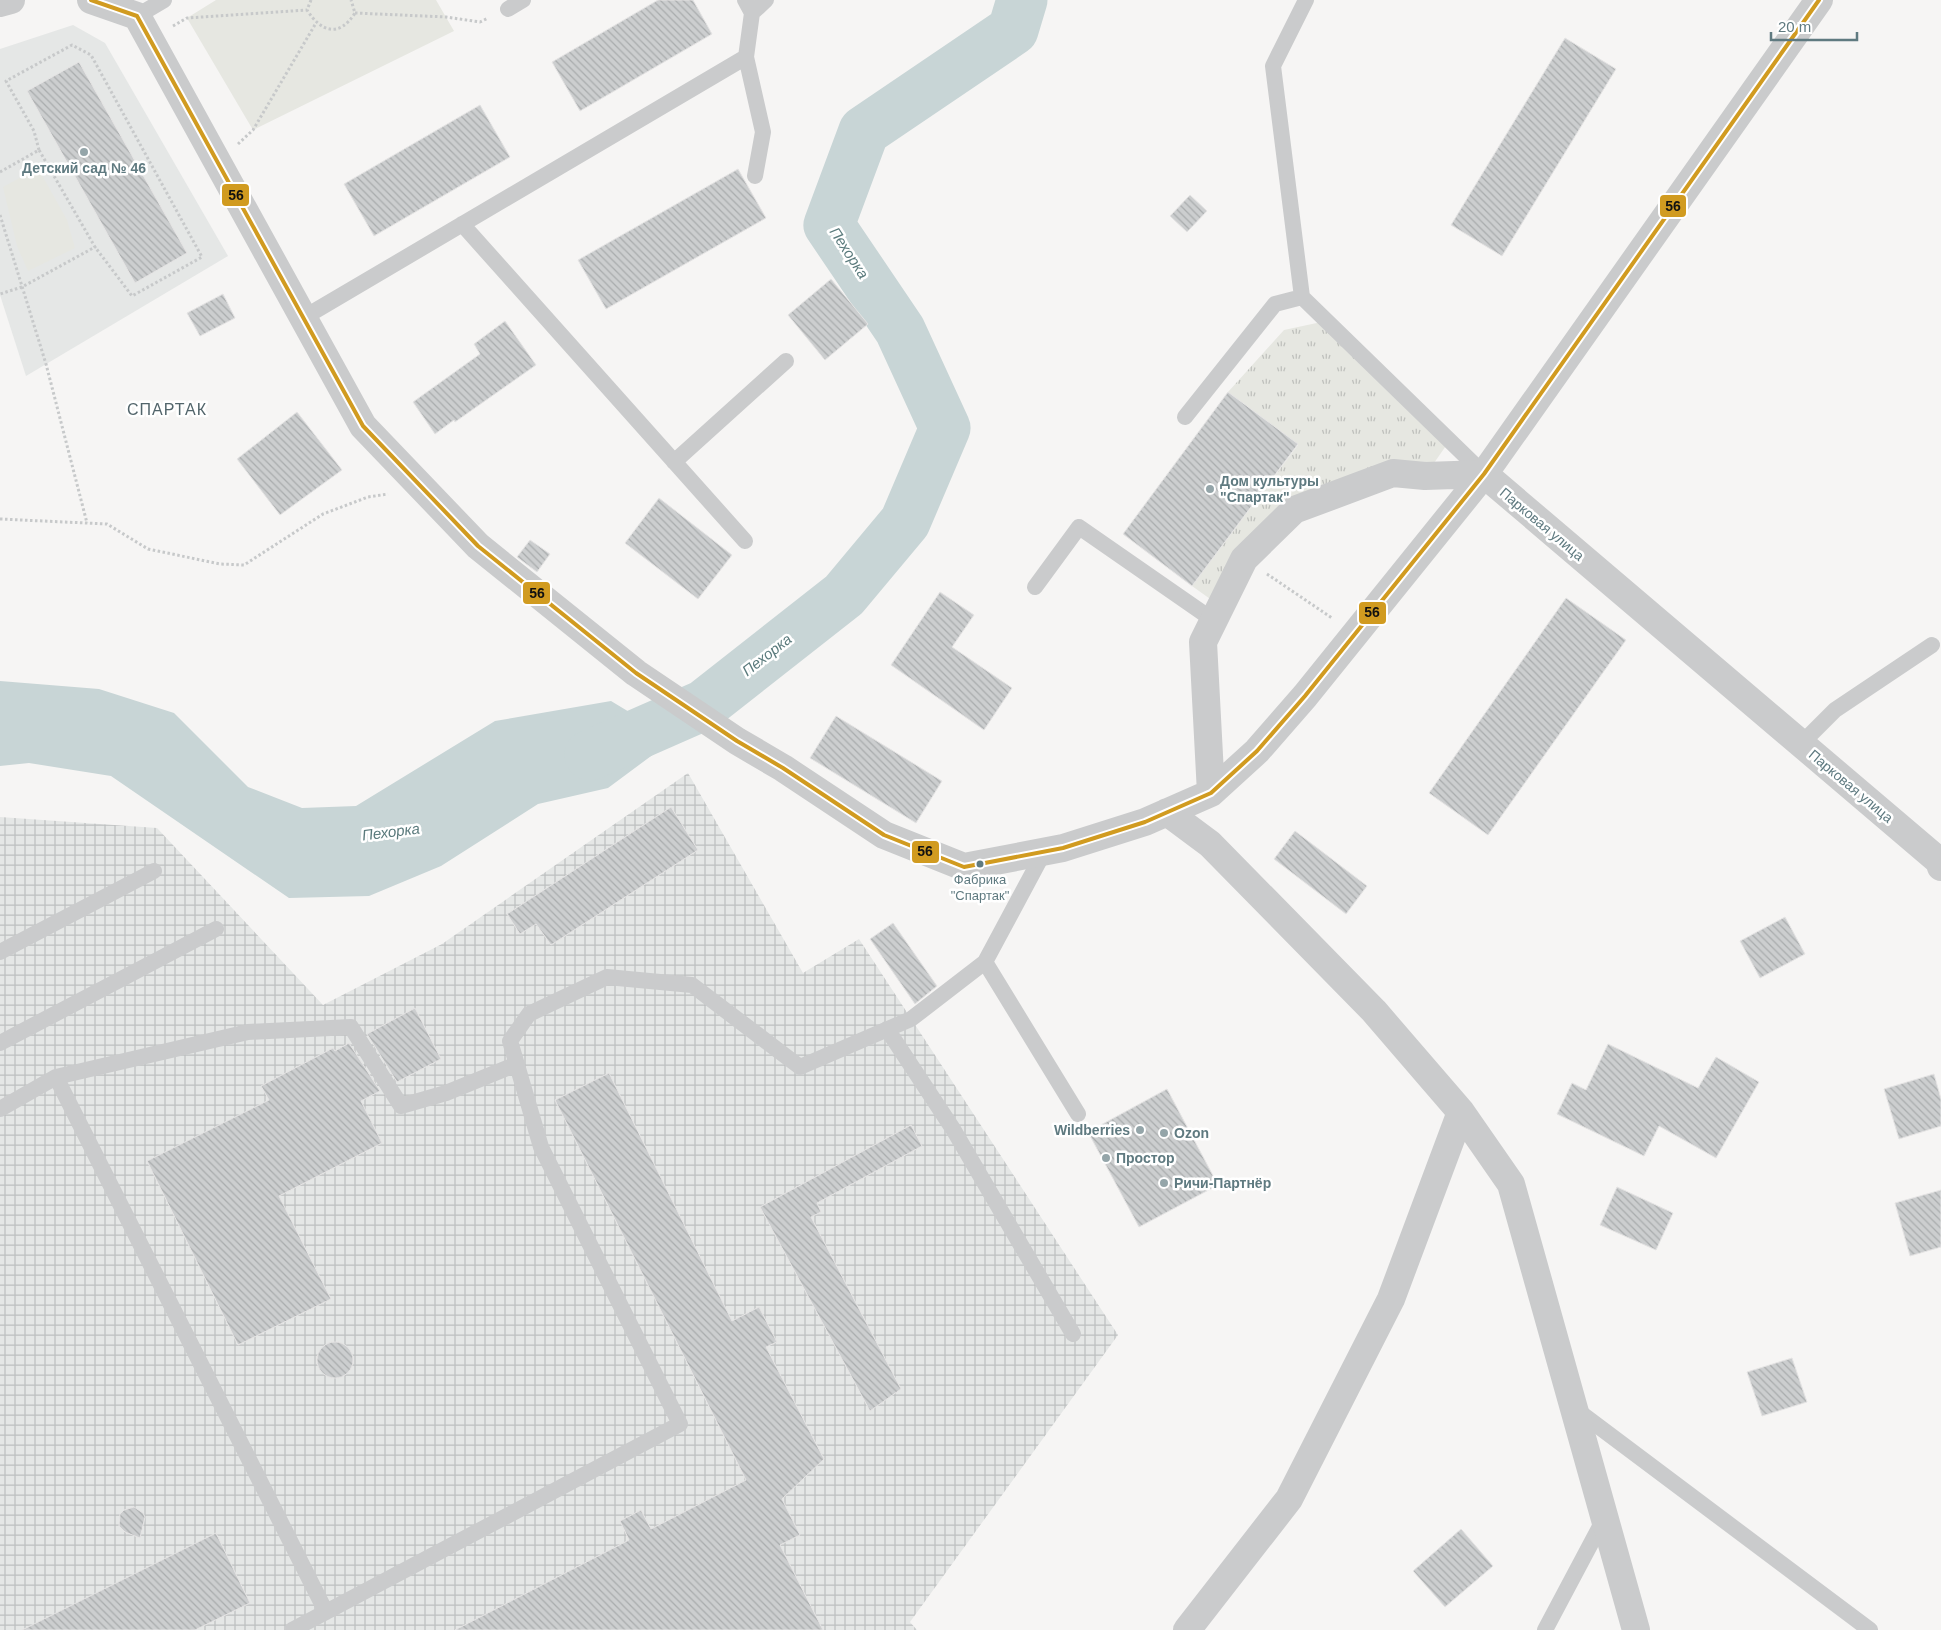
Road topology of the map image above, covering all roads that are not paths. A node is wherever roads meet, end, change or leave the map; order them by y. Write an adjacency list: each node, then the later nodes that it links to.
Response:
1 (11, 0): 8 (street)
2 (91, 0): 11 (street)
3 (164, 0): 11 (lane)
4 (523, 0): 10 (lane)
5 (766, 0): 9 (lane)
6 (1306, 0): 15 (lane)
7 (1819, 0): 20 (street)
8 (0, 3)
9 (749, 6): 12 (lane)
10 (508, 8)
11 (143, 27): 16 (street)
12 (746, 57): 13 (lane); 14 (lane)
13 (756, 176)
14 (462, 224): 16 (lane); 19 (lane)
15 (1302, 297): 18 (lane); 20 (lane)
16 (303, 318): 28 (street)
17 (786, 361): 19 (lane)
18 (1185, 417)
19 (674, 462): 21 (lane)
20 (1484, 474): 23 (street); 25 (street, Парковая улица); 26 (street)
21 (745, 541)
22 (1035, 587): 23 (lane)
23 (1213, 620): 26 (street)
24 (1932, 645): 25 (lane)
25 (1801, 744): 29 (street, Парковая улица)
26 (1211, 793): 27 (street)
27 (1167, 812): 28 (street); 39 (street)
28 (1044, 852): 33 (lane)
29 (1941, 867)
30 (154, 871): 32 (lane)
31 (216, 929): 35 (lane)
32 (0, 952)
33 (985, 962): 34 (lane); 40 (lane)
34 (887, 1029): 36 (lane); 41 (lane)
35 (0, 1043)
36 (517, 1064): 37 (lane); 44 (lane)
37 (56, 1077): 38 (lane); 44 (lane)
38 (1, 1107)
39 (1461, 1112): 42 (street); 46 (street)
40 (1078, 1114)
41 (1073, 1334)
42 (1574, 1408): 43 (street); 49 (lane)
43 (1605, 1517): 47 (lane); 48 (street)
44 (326, 1612): 45 (lane)
45 (292, 1630)
46 (1186, 1630)
47 (1545, 1630)
48 (1636, 1630)
49 (1870, 1630)

